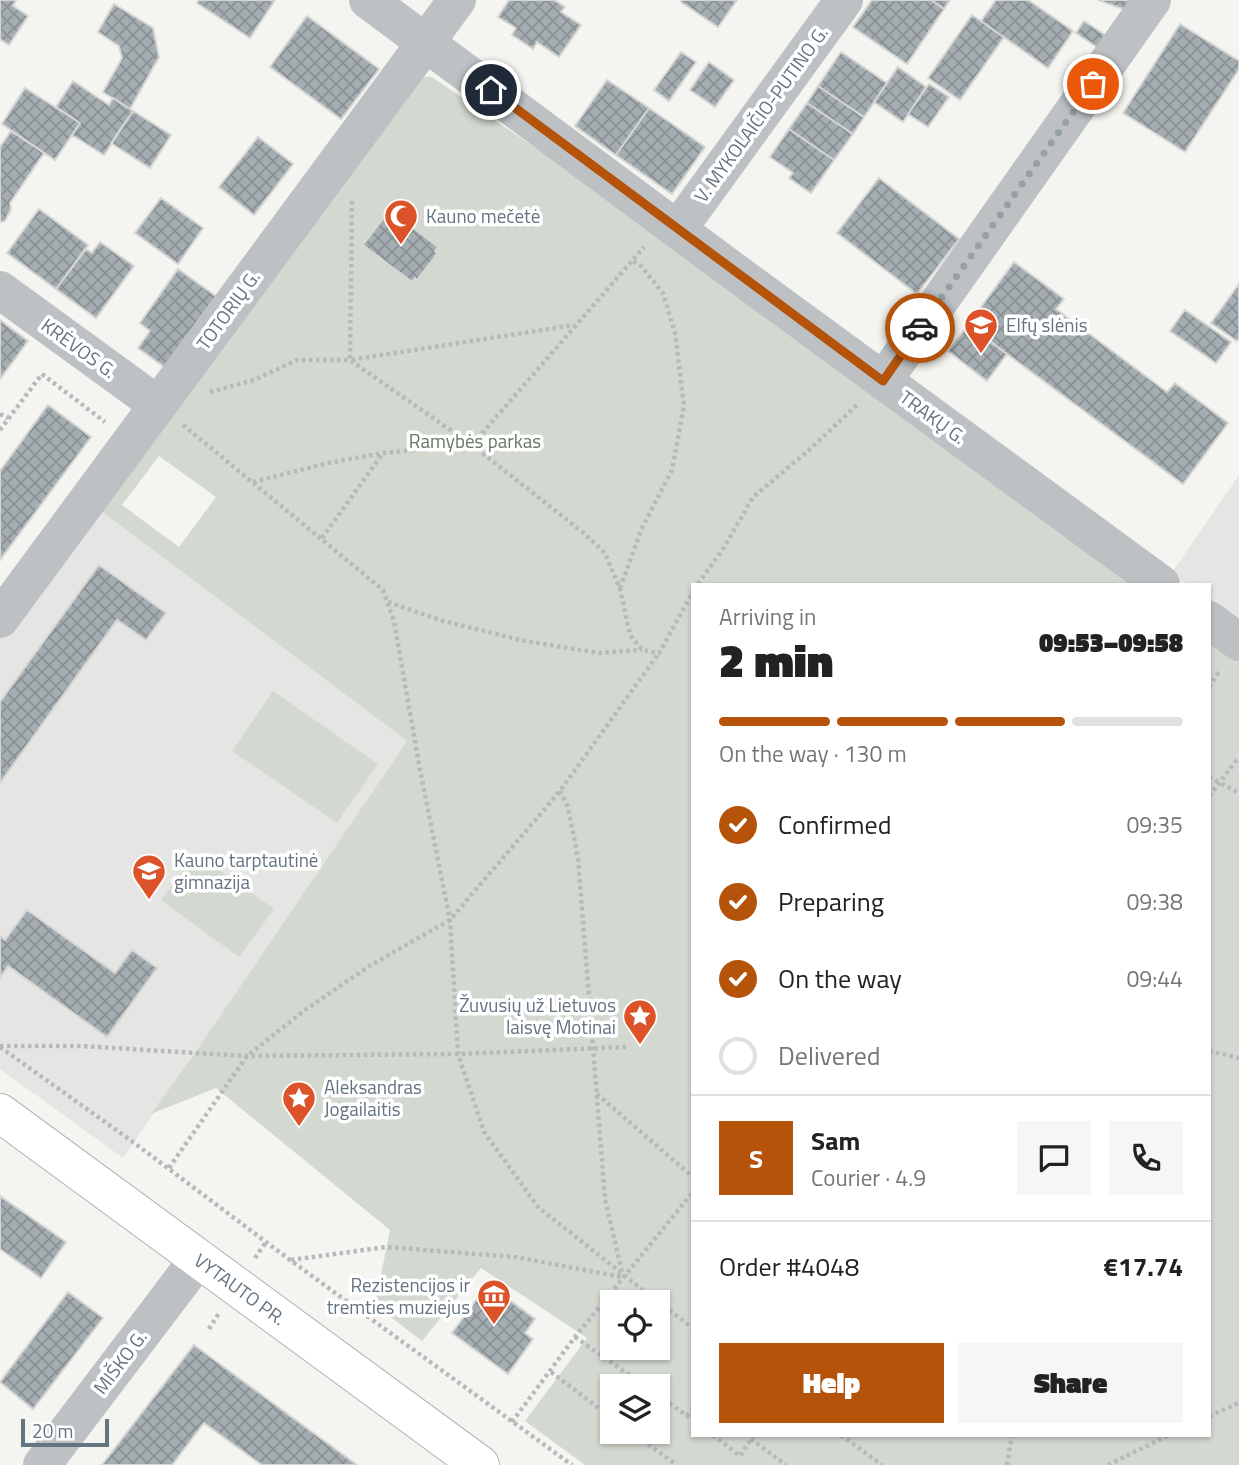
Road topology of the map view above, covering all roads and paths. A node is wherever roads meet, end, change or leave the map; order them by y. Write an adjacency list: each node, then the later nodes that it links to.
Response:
1 (368, 0): 5 (street, TRAKŲ G.)
2 (457, 0): 5 (street, TOTORIŲ G.)
3 (844, 0): 7 (street, V. MYKOLAIČIO-PUTINO G.)
4 (1152, 0): 12 (street)
5 (426, 41): 7 (street, TRAKŲ G.); 14 (street, TOTORIŲ G.)
6 (352, 195): 11 (path)
7 (671, 224): 8 (path); 12 (street, TRAKŲ G.)
8 (633, 261): 10 (path); 25 (path)
9 (0, 290): 14 (street, KRĖVOS G.)
10 (576, 325): 11 (path); 19 (path)
11 (350, 360): 13 (path); 19 (path)
12 (883, 381): 23 (path); 24 (street, TRAKŲ G.)
13 (206, 392)
14 (158, 405): 21 (path); 28 (street, TOTORIŲ G.)
15 (0, 414): 16 (path)
16 (8, 418): 17 (path); 18 (path)
17 (103, 421)
18 (0, 430)
19 (472, 445): 20 (path); 25 (path)
20 (383, 453): 21 (path); 22 (path)
21 (253, 483): 22 (path)
22 (322, 538): 27 (path)
23 (699, 583)
24 (1160, 583)
25 (620, 589): 31 (path)
26 (691, 599): 32 (path)
27 (387, 601): 31 (path); 39 (path)
28 (0, 619)
29 (1211, 621): 30 (street)
30 (1239, 642)
31 (642, 650): 32 (path)
32 (659, 653): 36 (path)
33 (1239, 757): 35 (path)
34 (1211, 778): 35 (path)
35 (1220, 781): 37 (path); 38 (path)
36 (560, 791): 39 (path); 42 (path)
37 (1211, 793)
38 (1239, 793)
39 (450, 920): 44 (path); 45 (path)
40 (0, 1047): 45 (path); 49 (path)
41 (626, 1047): 42 (path)
42 (594, 1049): 44 (path); 47 (path)
43 (1211, 1051): 46 (path)
44 (458, 1054): 45 (path); 54 (path)
45 (247, 1056): 49 (path)
46 (1239, 1058)
47 (597, 1094): 50 (path); 54 (path)
48 (0, 1113): 52 (main road, VYTAUTO PR.)
49 (169, 1168): 53 (path)
50 (691, 1175)
51 (691, 1194): 54 (path)
52 (199, 1258): 75 (street, MIŠKO G.); 76 (main road, VYTAUTO PR.)
53 (290, 1260): 54 (path); 68 (path)
54 (623, 1277): 55 (path); 58 (path)
55 (641, 1290)
56 (670, 1311): 57 (path)
57 (691, 1327)
58 (575, 1338): 59 (path); 60 (path)
59 (551, 1372): 63 (path); 68 (path)
60 (628, 1374)
61 (1239, 1403): 65 (path)
62 (670, 1404): 66 (path)
63 (600, 1409)
64 (691, 1411): 66 (path)
65 (1211, 1415)
66 (687, 1416): 67 (path)
67 (691, 1419)
68 (512, 1422): 77 (path)
69 (716, 1437): 70 (path)
70 (752, 1437): 79 (path)
71 (844, 1437): 80 (path)
72 (1012, 1437): 81 (path)
73 (1165, 1437): 82 (path)
74 (648, 1444): 78 (path)
75 (42, 1465)
76 (480, 1465)
77 (572, 1465)
78 (677, 1465)
79 (786, 1465)
80 (882, 1465)
81 (1007, 1465)
82 (1108, 1465)

